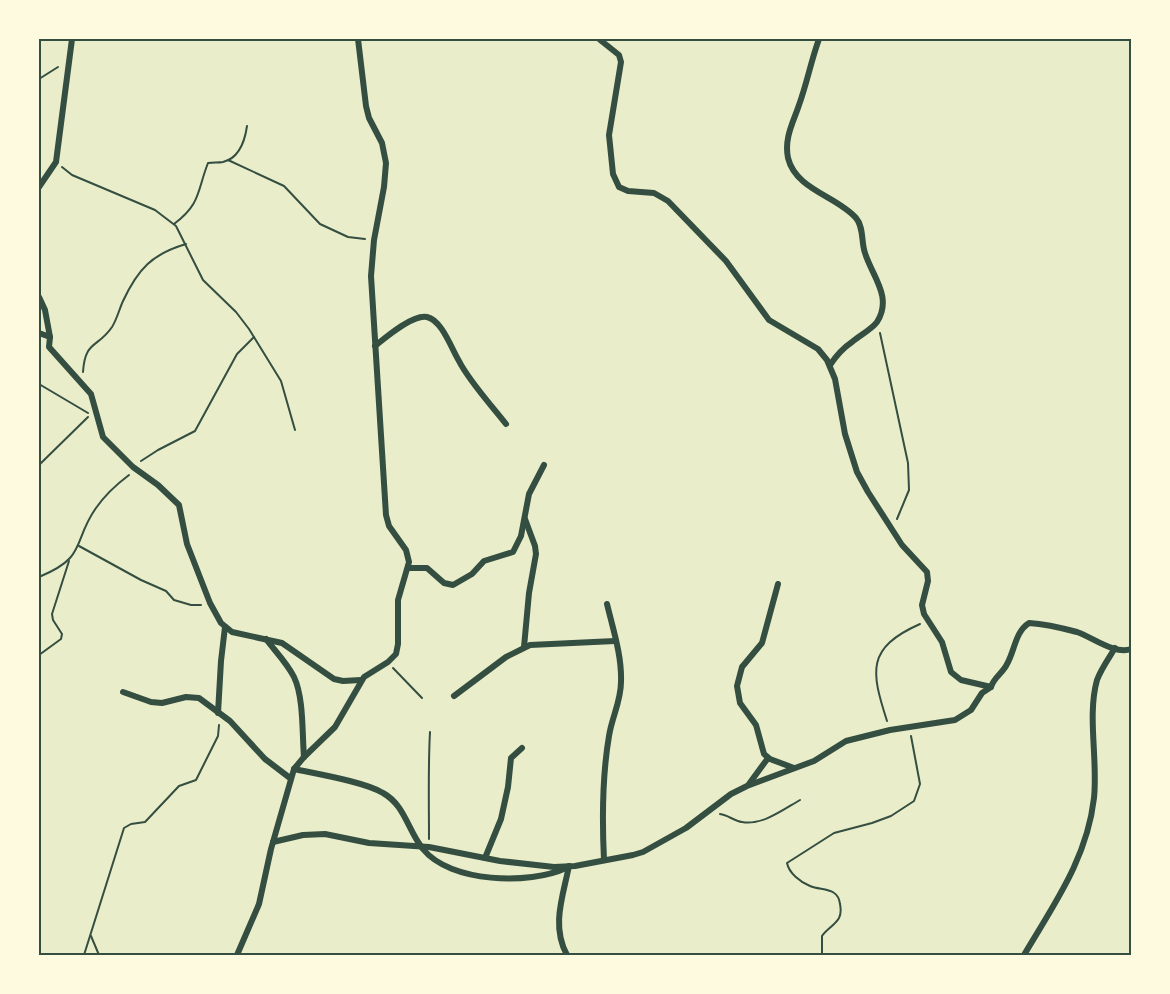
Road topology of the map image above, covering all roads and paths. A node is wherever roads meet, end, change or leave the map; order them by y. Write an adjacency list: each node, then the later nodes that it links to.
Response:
1 (72, 39): 5 (street)
2 (358, 39): 12 (street)
3 (599, 39): 20 (street)
4 (819, 39): 15 (street)
5 (69, 62): 6 (path); 9 (street)
6 (39, 79)
7 (247, 126): 8 (path)
8 (228, 160): 11 (path); 12 (path)
9 (56, 162): 10 (street); 11 (path)
10 (39, 187)
11 (174, 224): 13 (path)
12 (375, 240): 19 (street)
13 (186, 244): 18 (path); 21 (path)
14 (39, 297): 17 (street)
15 (877, 321): 20 (street); 30 (path)
16 (39, 333): 17 (street)
17 (50, 337): 21 (street)
18 (254, 337): 25 (path); 28 (path)
19 (375, 346): 24 (street); 33 (street)
20 (830, 365): 30 (street)
21 (83, 383): 23 (street)
22 (39, 384): 23 (path)
23 (92, 412): 26 (path); 28 (street)
24 (506, 424)
25 (295, 430)
26 (39, 465)
27 (544, 465): 29 (street)
28 (135, 468): 31 (path); 36 (street)
29 (525, 518): 33 (street); 42 (street)
30 (896, 534): 38 (street)
31 (79, 546): 32 (path); 36 (path)
32 (69, 561): 34 (path); 45 (path)
33 (409, 568): 46 (street)
34 (39, 577)
35 (778, 584): 58 (street)
36 (210, 603): 39 (street)
37 (607, 604): 41 (street)
38 (928, 620): 48 (street); 54 (path)
39 (225, 627): 40 (street); 52 (street)
40 (266, 639): 47 (street); 57 (street)
41 (615, 641): 42 (street); 69 (street)
42 (524, 647): 50 (street)
43 (1115, 648): 44 (street); 48 (street); 71 (street)
44 (1130, 651)
45 (39, 655)
46 (388, 662): 47 (street); 51 (path)
47 (361, 680): 57 (street)
48 (991, 687): 53 (street)
49 (123, 692): 52 (street)
50 (454, 696)
51 (422, 698)
52 (218, 713): 61 (street); 72 (path)
53 (909, 727): 54 (street); 77 (path)
54 (890, 730): 59 (street)
55 (430, 732): 67 (path)
56 (522, 748): 68 (street)
57 (304, 757): 60 (street)
58 (768, 758): 59 (street); 62 (street)
59 (795, 768): 62 (street)
60 (294, 769): 61 (street); 66 (street)
61 (290, 778): 65 (street)
62 (747, 786): 64 (street)
63 (800, 800): 64 (path)
64 (706, 812): 69 (street)
65 (273, 842): 66 (street); 75 (street)
66 (421, 846): 67 (street); 70 (street)
67 (429, 847): 68 (street)
68 (484, 858): 70 (street)
69 (604, 860): 70 (street)
70 (569, 866): 76 (street)
71 (1036, 934): 78 (street); 79 (street)
72 (90, 935): 73 (path); 74 (path)
73 (84, 955)
74 (99, 955)
75 (237, 955)
76 (567, 955)
77 (822, 955)
78 (1024, 955)
79 (1030, 955)

